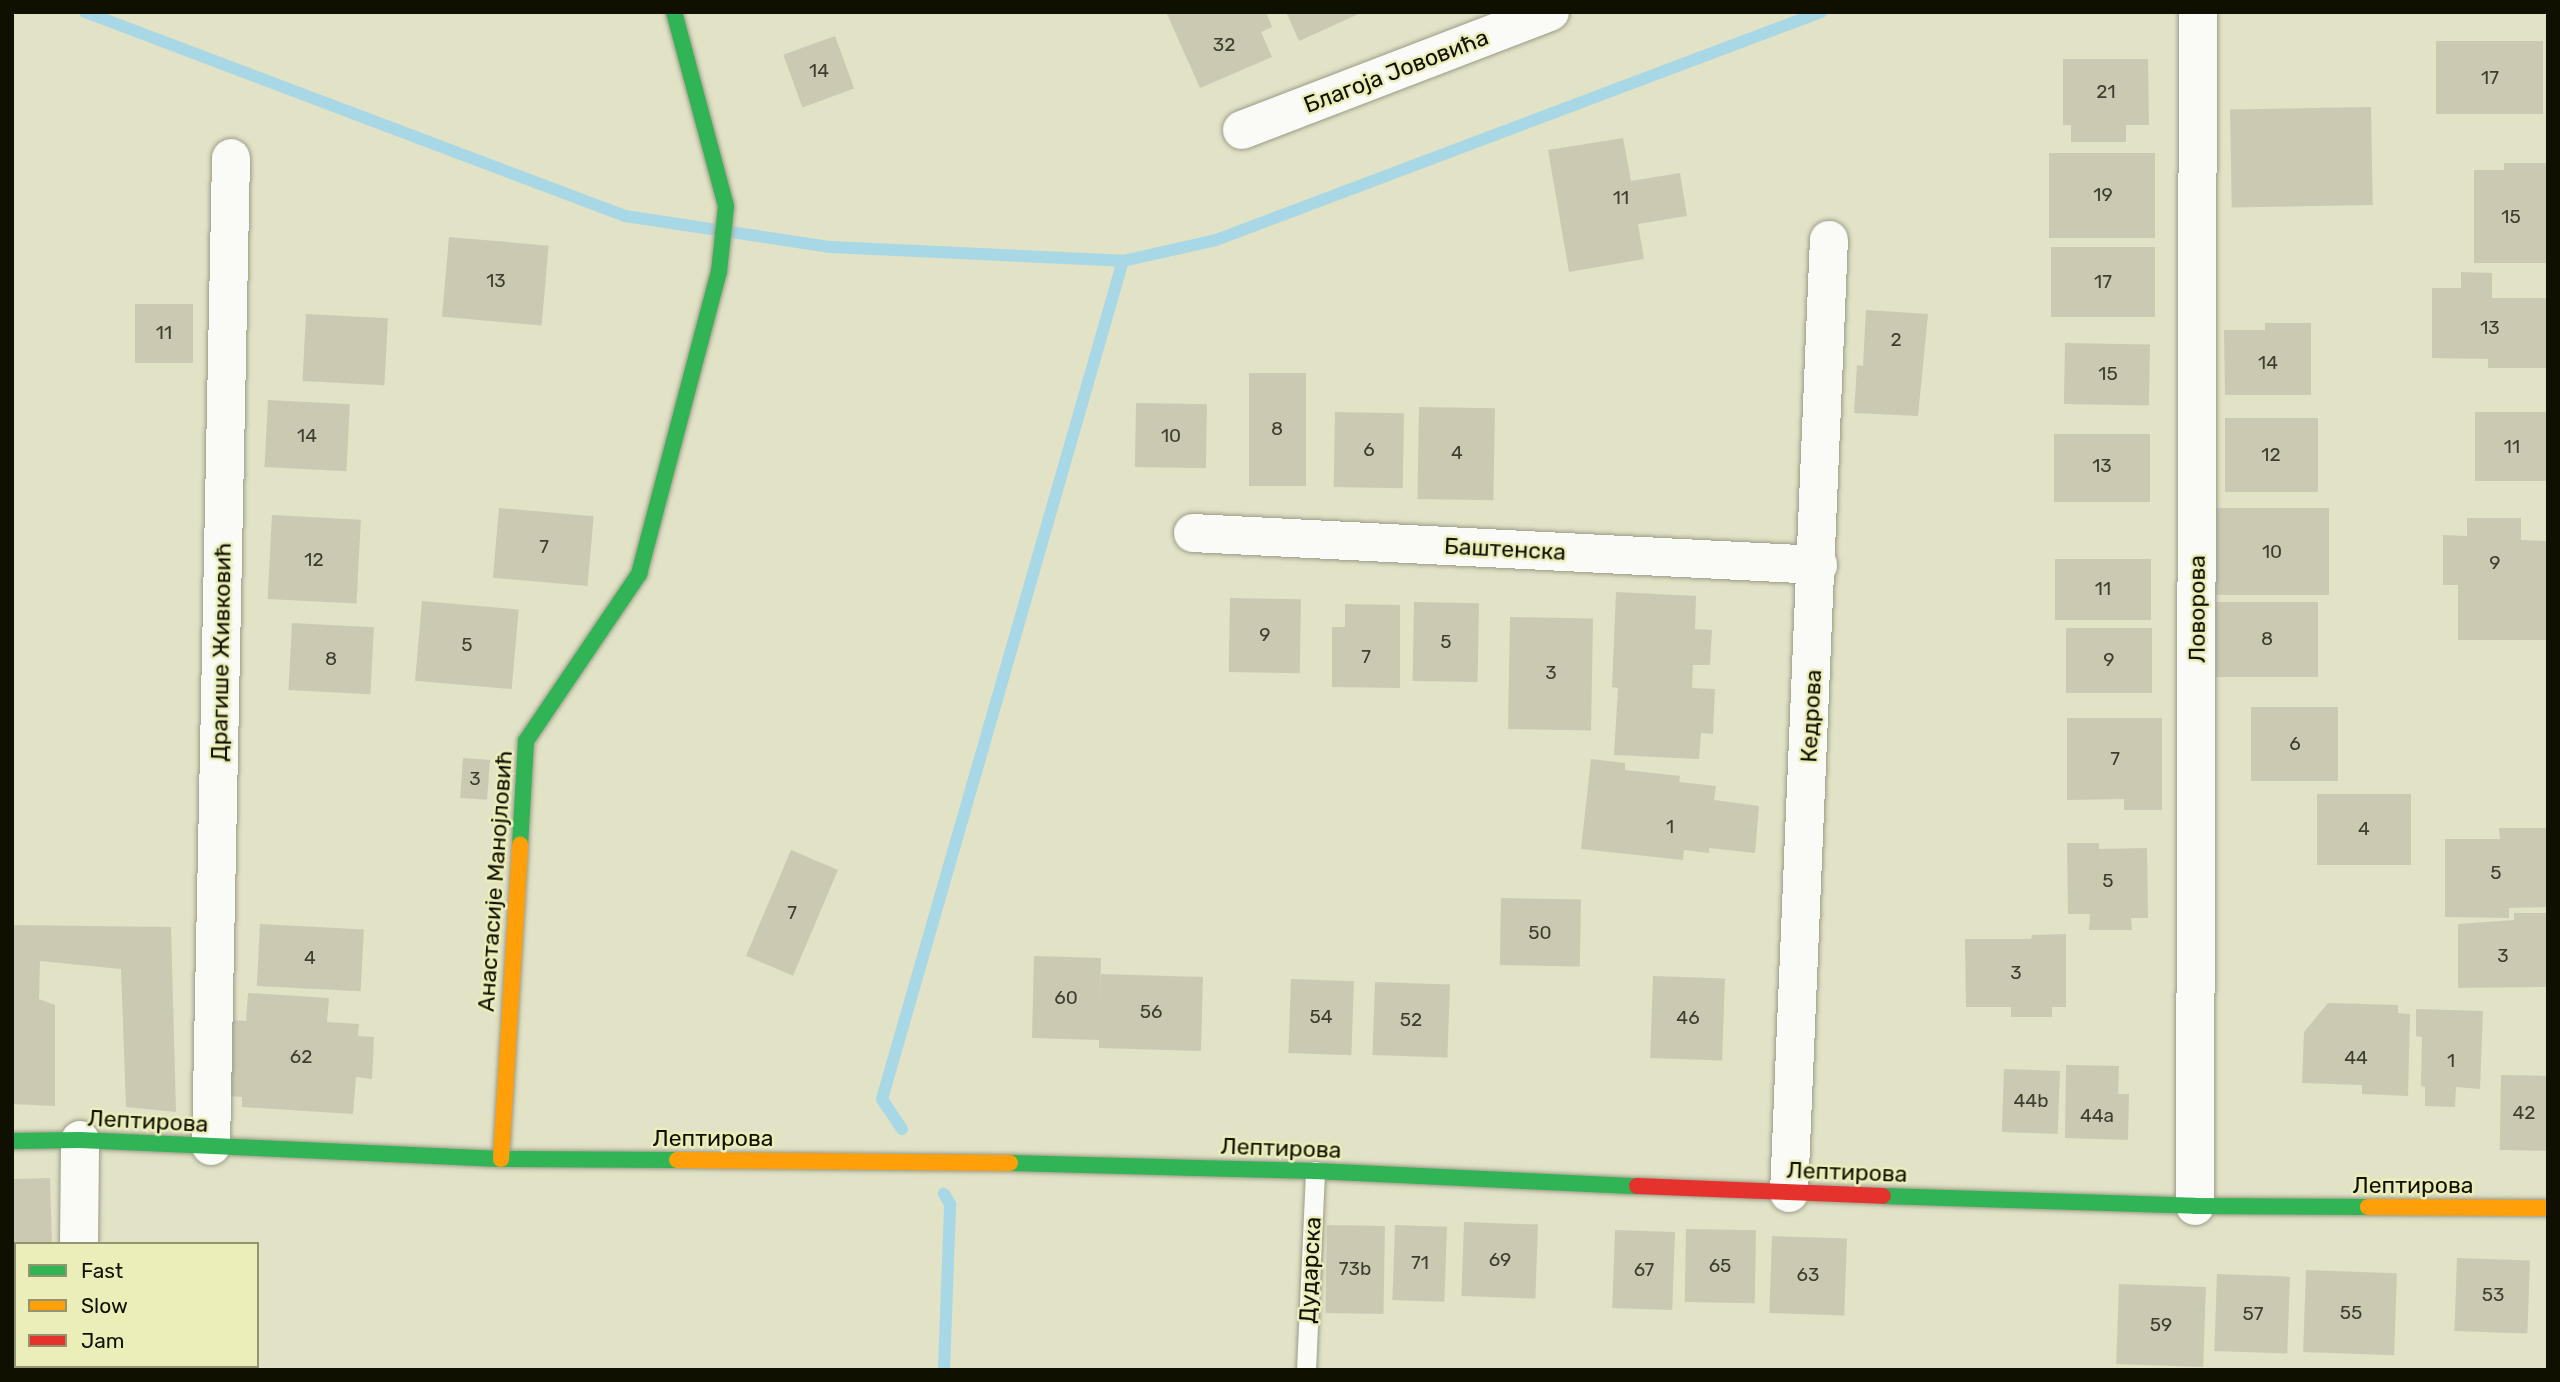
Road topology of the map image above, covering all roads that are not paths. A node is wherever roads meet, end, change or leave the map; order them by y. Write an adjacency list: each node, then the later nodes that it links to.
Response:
1 (674, 12): 12 (street, Анастасије Манојловић)
2 (1550, 12): 4 (street, Благоја Јововића)
3 (2198, 12): 15 (street, Ловорова)
4 (1242, 130)
5 (231, 158): 11 (street, Драгише Живковић)
6 (1829, 240): 8 (street, Кедрова)
7 (1193, 533): 8 (street, Баштенска)
8 (1818, 565): 14 (street, Кедрова)
9 (80, 1140): 10 (street, Лептирова); 11 (street, Лептирова); 17 (street)
10 (12, 1141)
11 (211, 1146): 12 (street, Лептирова)
12 (501, 1160): 13 (street, Лептирова)
13 (1315, 1171): 14 (street, Лептирова); 18 (lane, Дударска)
14 (1789, 1193): 15 (street, Лептирова)
15 (2195, 1206): 16 (street, Лептирова)
16 (2548, 1208)
17 (79, 1242)
18 (1306, 1370)

